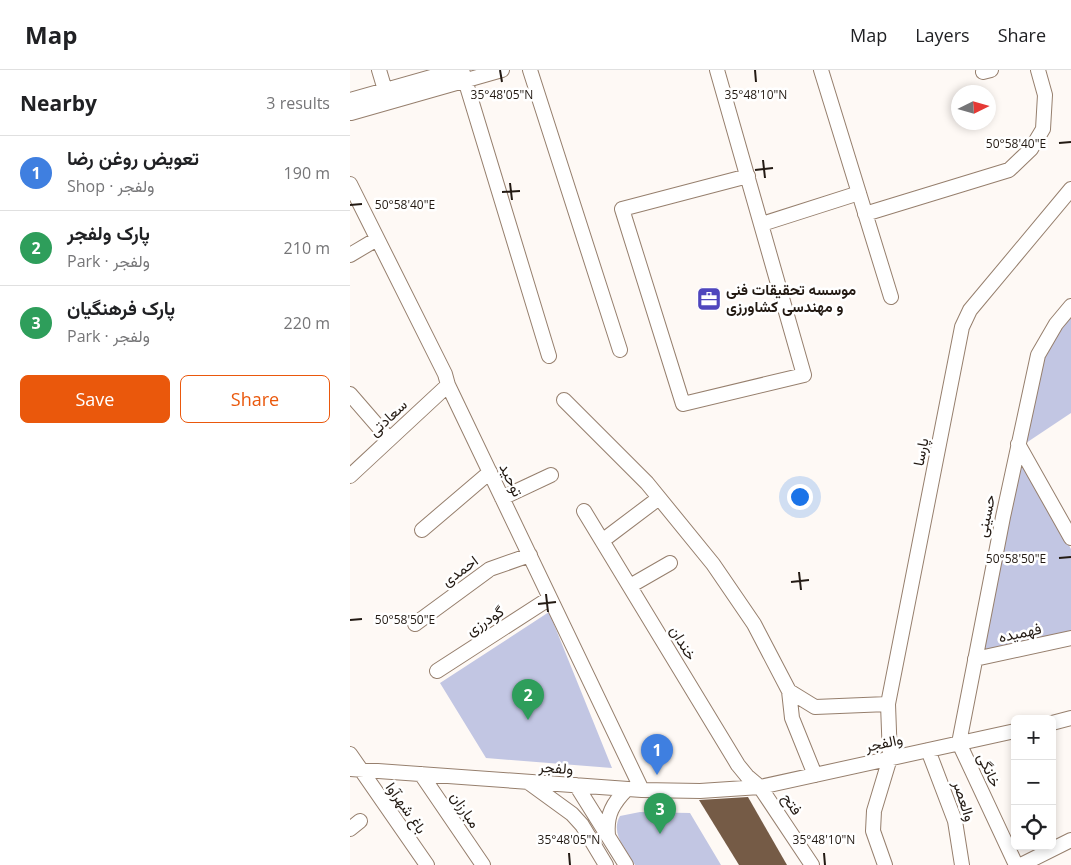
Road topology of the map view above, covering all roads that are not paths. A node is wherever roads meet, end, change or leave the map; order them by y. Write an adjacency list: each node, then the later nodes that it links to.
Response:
1 (379, 70): 8 (street)
2 (502, 70): 7 (street)
3 (530, 70): 21 (street)
4 (717, 70): 11 (street)
5 (821, 70): 14 (street)
6 (1038, 70): 15 (street)
7 (461, 74): 8 (street); 10 (street); 22 (street)
8 (385, 90): 9 (street)
9 (350, 100)
10 (350, 110)
11 (748, 176): 16 (street); 16 (street)
12 (350, 184): 17 (street, توحید)
13 (1071, 189): 46 (street, پارسا)
14 (859, 193): 15 (street); 16 (street)
15 (865, 214): 19 (street)
16 (762, 224)
17 (377, 239): 18 (street); 23 (street, توحید)
18 (350, 255)
19 (891, 297)
20 (1071, 306): 27 (street, حسینی)
21 (620, 350)
22 (549, 356)
23 (448, 384): 26 (street, سعادتی); 28 (street, توحید)
24 (350, 394): 26 (street)
25 (564, 400): 32 (street)
26 (389, 439): 30 (street, سعادتی)
27 (1018, 444): 35 (street); 43 (street, حسینی)
28 (490, 472): 31 (street, توحید); 34 (street)
29 (551, 474): 31 (street)
30 (350, 476)
31 (502, 498): 37 (street, توحید)
32 (659, 498): 36 (street); 45 (street)
33 (584, 511): 36 (street, خندان)
34 (422, 530)
35 (1071, 538)
36 (602, 541): 39 (street, خندان)
37 (530, 556): 40 (street, توحید); 41 (street, احمدی)
38 (670, 563): 39 (street)
39 (630, 586): 59 (street, خندان)
40 (550, 598): 44 (street, گودرزی); 61 (street, توحید)
41 (415, 624)
42 (1071, 638): 43 (street, فهمیده)
43 (975, 659): 50 (street, حسینی)
44 (437, 671)
45 (789, 691): 46 (street); 56 (street)
46 (888, 704): 53 (street, پارسا)
47 (1071, 718): 48 (street)
48 (1056, 721)
49 (1011, 732): 50 (street, والفجر)
50 (959, 743): 51 (street, والفجر); 71 (street, خانگی)
51 (928, 750): 53 (street, والفجر); 70 (street, والعصر)
52 (350, 754): 54 (street, باغ شهرآوا)
53 (890, 758): 56 (street, والفجر); 69 (street, پارسا)
54 (355, 770): 55 (street, ولفجر); 64 (street, باغ شهرآوا)
55 (421, 774): 57 (street, ولفجر); 65 (street, مبارزان)
56 (815, 775): 59 (street, والفجر)
57 (528, 782): 58 (street, ولفجر); 66 (street)
58 (576, 785): 60 (street, ولفجر); 62 (street)
59 (760, 787): 61 (street, ولفجر); 68 (street, فتح)
60 (627, 789): 61 (street, ولفجر); 62 (street)
61 (642, 790)
62 (608, 836): 67 (street)
63 (1071, 840): 72 (street)
64 (426, 865)
65 (483, 865)
66 (606, 865)
67 (626, 865)
68 (812, 865)
69 (885, 865)
70 (962, 865)
71 (1016, 865)
72 (1021, 865)

